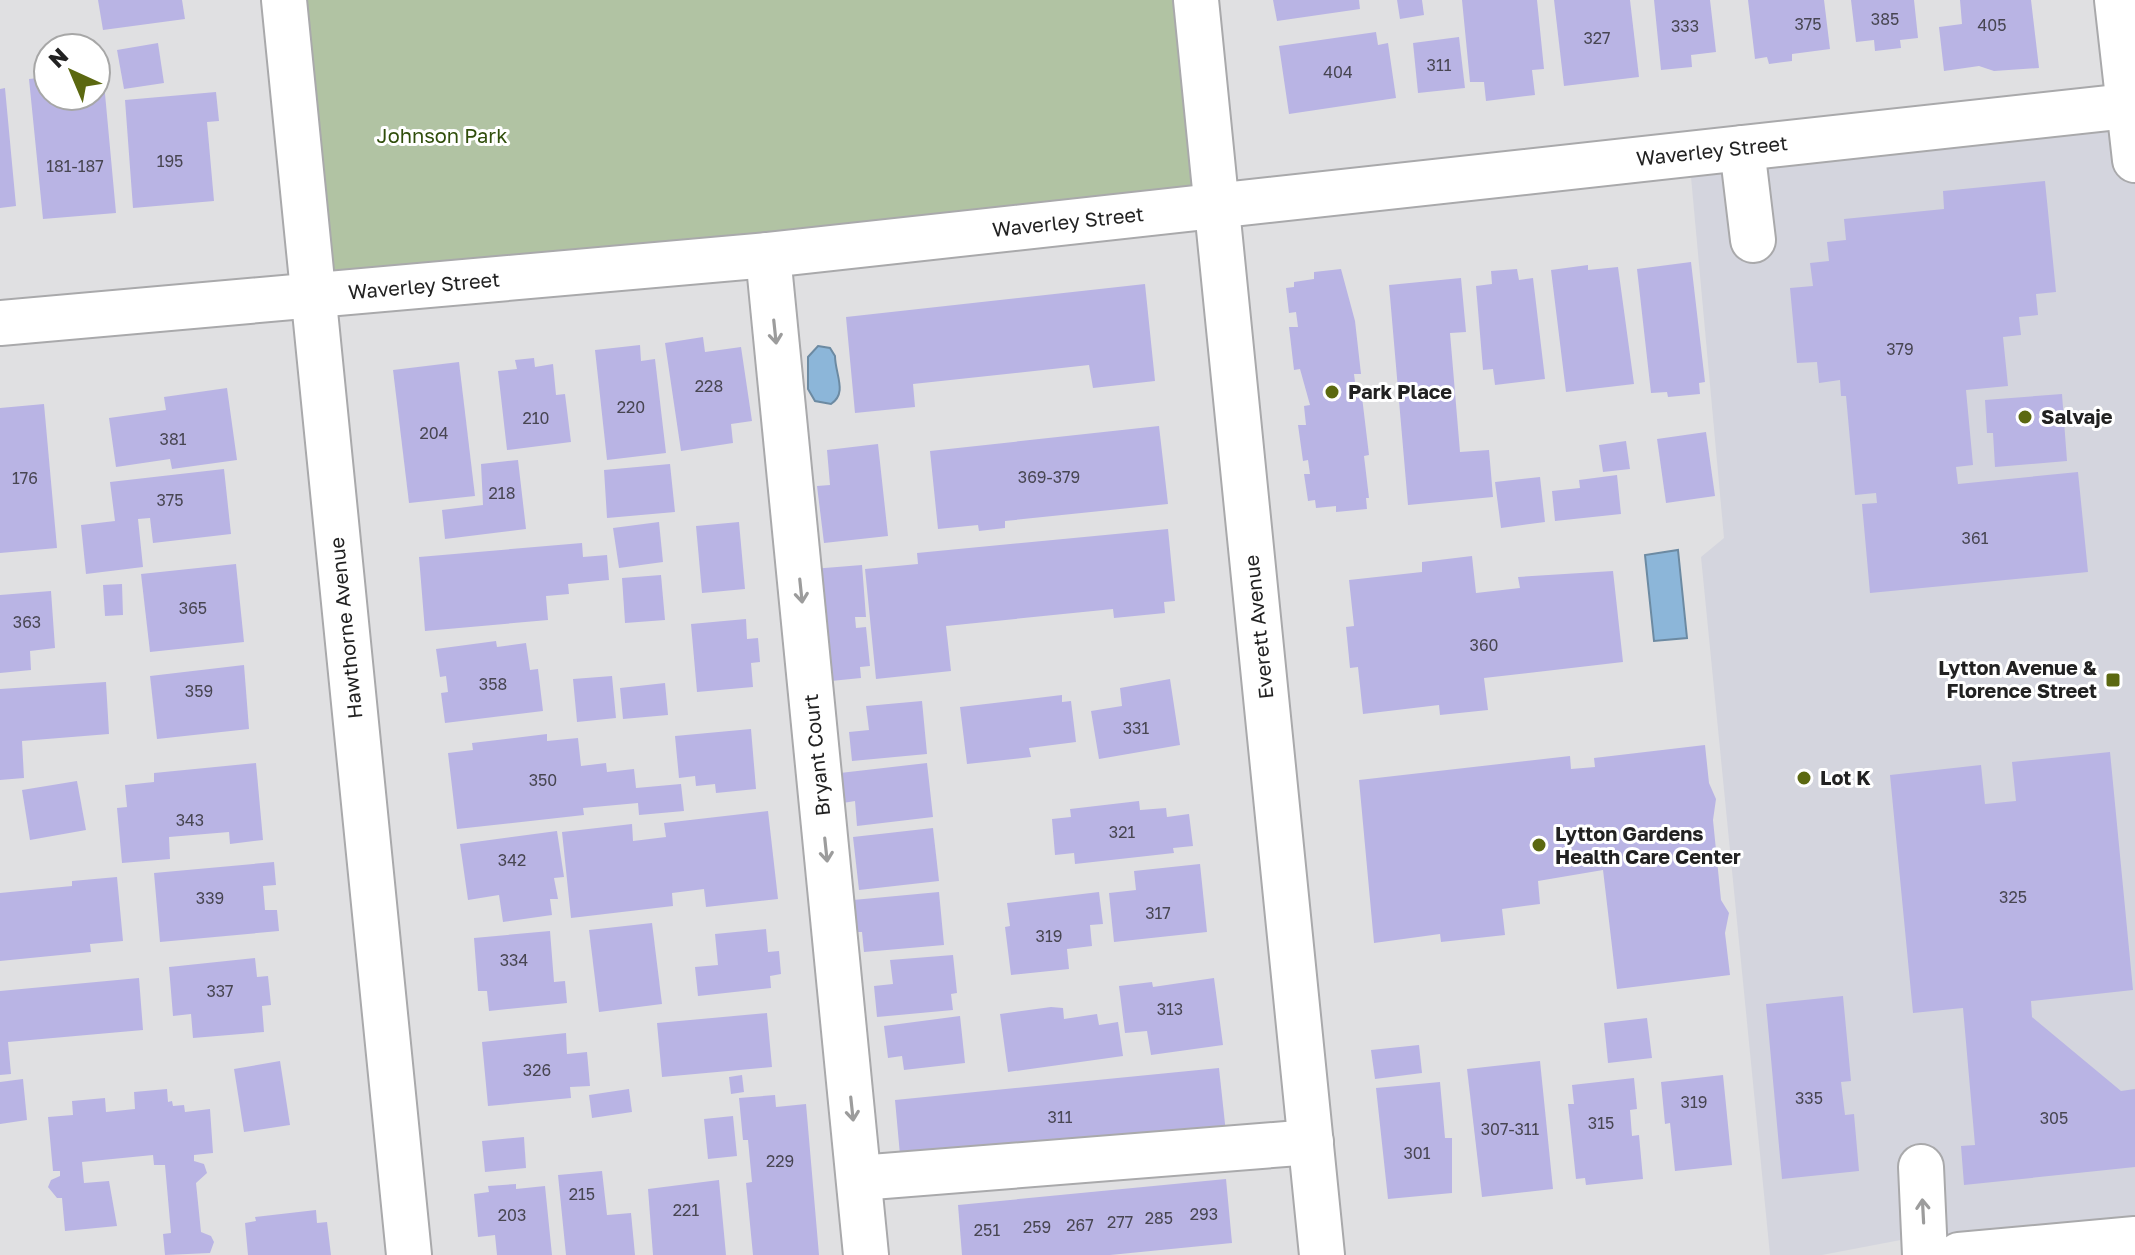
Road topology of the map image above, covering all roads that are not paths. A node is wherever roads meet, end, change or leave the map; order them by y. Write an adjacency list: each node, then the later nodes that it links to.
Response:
1 (284, 0): 10 (street, Hawthorne Avenue)
2 (1196, 0): 7 (street, Everett Avenue)
3 (2117, 0): 4 (street)
4 (2132, 105): 5 (street, Waverley Street); 6 (street)
5 (1742, 148): 7 (street, Waverley Street); 8 (street)
6 (2135, 160)
7 (1217, 205): 9 (street, Waverley Street); 12 (street, Everett Avenue)
8 (1753, 240)
9 (768, 255): 10 (street, Waverley Street); 14 (street, Bryant Court, one-way to 14)
10 (314, 296): 11 (street, Waverley Street); 16 (street, Hawthorne Avenue)
11 (0, 323)
12 (1311, 1142): 14 (street); 18 (street, Everett Avenue)
13 (1921, 1167): 19 (street, one-way to 13)
14 (859, 1178): 17 (street, Bryant Court)
15 (2135, 1239): 20 (street)
16 (409, 1255)
17 (866, 1255)
18 (1322, 1255)
19 (1925, 1255)
20 (1959, 1255)

